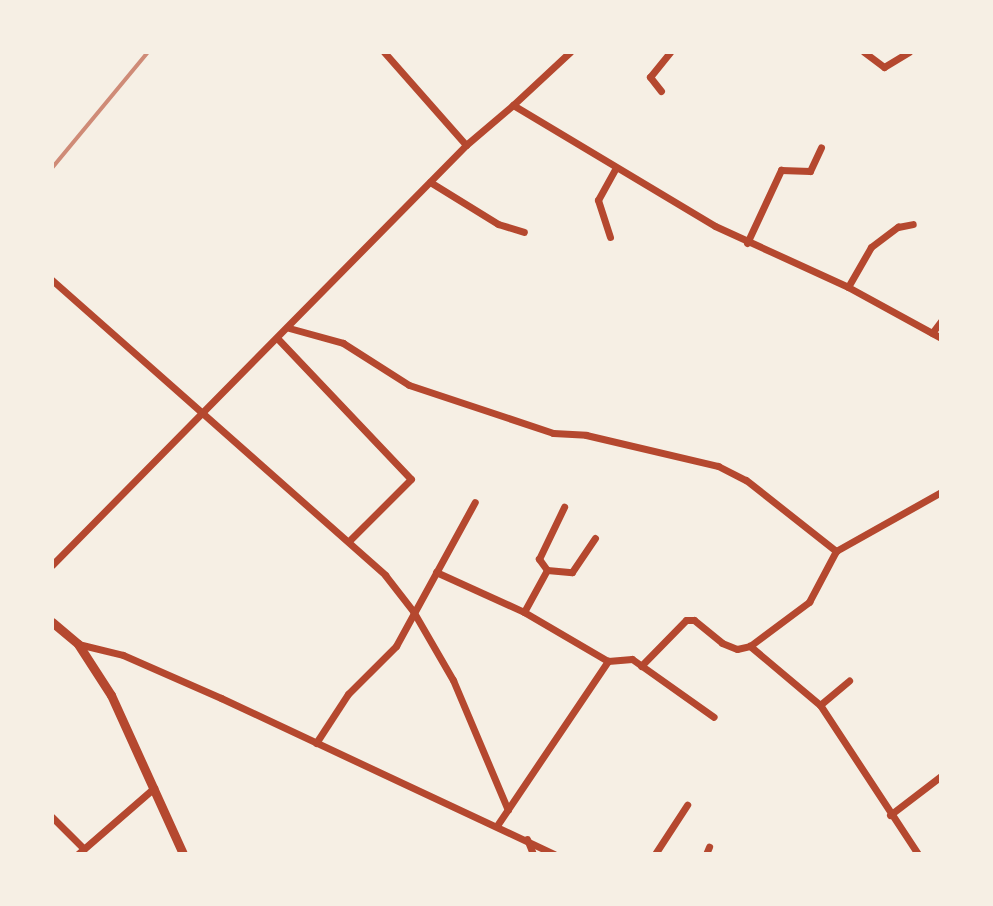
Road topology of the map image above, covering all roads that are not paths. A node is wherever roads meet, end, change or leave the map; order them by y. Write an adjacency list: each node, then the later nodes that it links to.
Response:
1 (384, 52): 8 (street)
2 (570, 52): 7 (street)
3 (670, 52): 6 (street)
4 (864, 52): 5 (street)
5 (909, 52)
6 (661, 91)
7 (513, 105): 8 (street); 10 (street)
8 (466, 145): 11 (street)
9 (821, 147): 15 (street)
10 (616, 168): 14 (street); 15 (street)
11 (430, 182): 13 (street); 19 (street)
12 (913, 224): 17 (street)
13 (524, 232)
14 (610, 237)
15 (747, 243): 17 (street)
16 (52, 280): 23 (street)
17 (848, 287): 20 (street)
18 (941, 321): 20 (street)
19 (289, 328): 22 (street); 29 (street)
20 (932, 333): 21 (street)
21 (941, 338)
22 (278, 339): 23 (street); 28 (street)
23 (204, 412): 28 (street); 30 (street)
24 (941, 492): 29 (street)
25 (475, 502): 32 (street)
26 (564, 507): 31 (street)
27 (595, 538): 31 (street)
28 (350, 540): 33 (street)
29 (836, 551): 37 (street)
30 (52, 565)
31 (547, 570): 34 (street)
32 (436, 572): 33 (street); 34 (street)
33 (413, 611): 43 (street); 47 (street)
34 (524, 612): 38 (street)
35 (52, 622): 36 (street)
36 (78, 644): 43 (street); 45 (street)
37 (750, 646): 39 (street); 41 (street)
38 (608, 661): 39 (street); 47 (street)
39 (641, 666): 42 (street)
40 (849, 681): 41 (street)
41 (820, 705): 48 (street)
42 (714, 717)
43 (316, 743): 50 (street)
44 (941, 776): 48 (street)
45 (154, 788): 52 (street); 53 (street)
46 (687, 805): 56 (street)
47 (508, 810): 50 (street)
48 (890, 815): 57 (street)
49 (52, 817): 52 (street)
50 (498, 824): 51 (street)
51 (527, 839): 54 (street); 55 (street)
52 (81, 852)
53 (183, 854)
54 (533, 854)
55 (554, 854)
56 (655, 854)
57 (918, 854)

